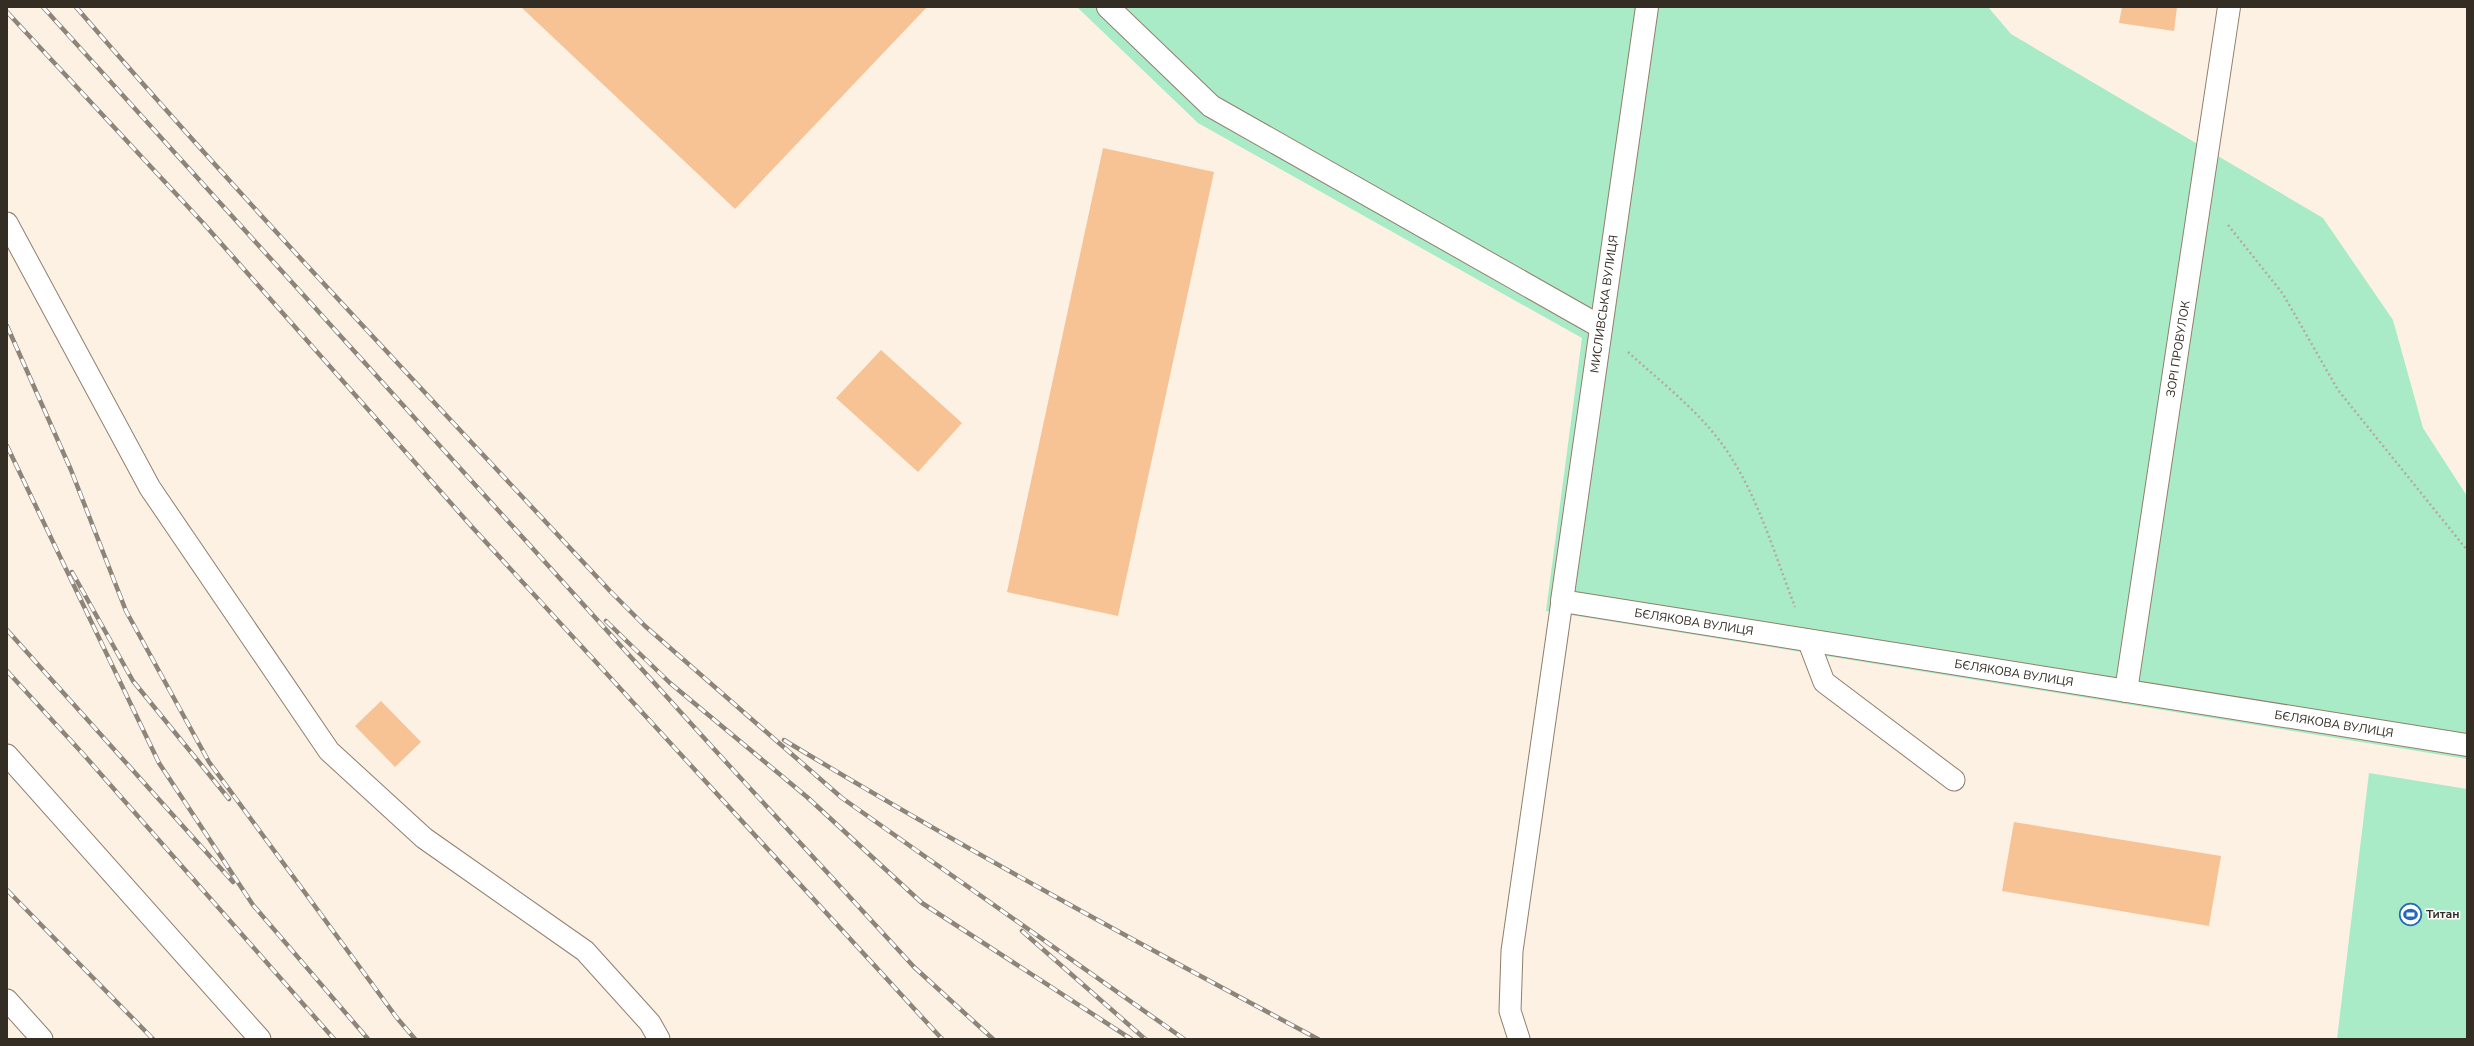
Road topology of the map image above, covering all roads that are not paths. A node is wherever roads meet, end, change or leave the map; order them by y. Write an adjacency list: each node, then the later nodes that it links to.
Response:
1 (1108, 7): 5 (street)
2 (1647, 7): 5 (street, МИСЛИВСЬКА ВУЛИЦЯ)
3 (2229, 7): 8 (street, ЗОРІ ПРОВУЛОК)
4 (7, 223): 15 (lane)
5 (1601, 327): 6 (street, МИСЛИВСЬКА ВУЛИЦЯ)
6 (1562, 601): 7 (street, БЄЛЯКОВА ВУЛИЦЯ); 16 (lane)
7 (1808, 640): 8 (street, БЄЛЯКОВА ВУЛИЦЯ); 11 (lane)
8 (2126, 691): 9 (street, БЄЛЯКОВА ВУЛИЦЯ)
9 (2467, 745)
10 (7, 755): 14 (lane)
11 (1954, 780)
12 (7, 1000): 13 (lane)
13 (42, 1039)
14 (260, 1039)
15 (659, 1039)
16 (1519, 1039)

